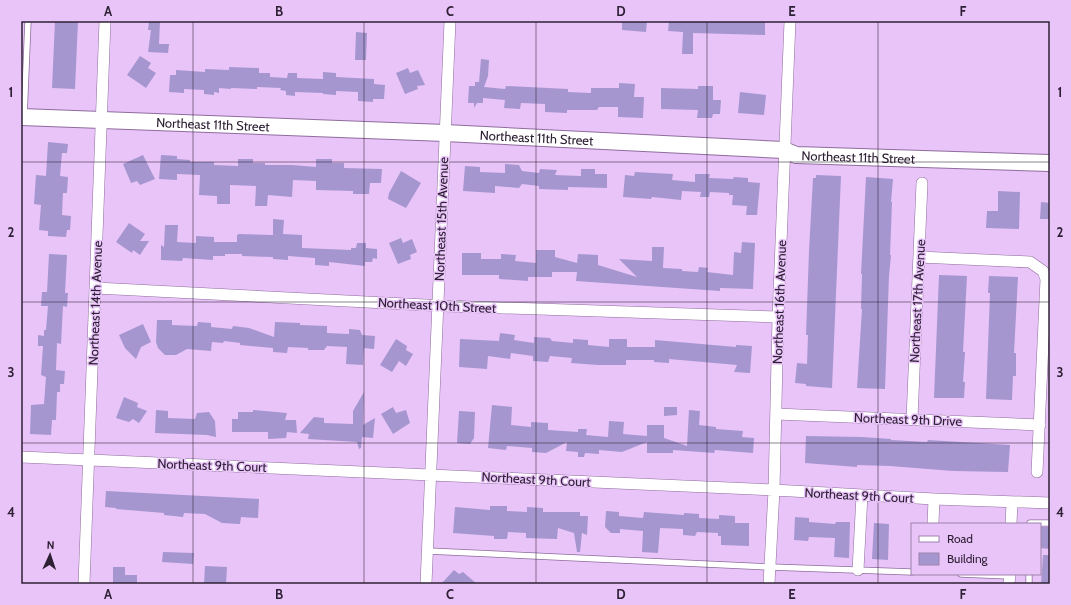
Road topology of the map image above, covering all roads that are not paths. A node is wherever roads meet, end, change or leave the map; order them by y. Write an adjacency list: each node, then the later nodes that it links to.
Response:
1 (28, 21): 5 (lane)
2 (105, 21): 6 (street, Northeast 14th Avenue)
3 (450, 21): 7 (street, Northeast 15th Avenue)
4 (790, 21): 8 (street, Northeast 16th Avenue)
5 (22, 117): 6 (street, Northeast 11th Street)
6 (102, 120): 7 (street, Northeast 11th Street); 12 (street, Northeast 14th Avenue)
7 (444, 133): 8 (street, Northeast 11th Street); 13 (street, Northeast 15th Avenue)
8 (784, 150): 9 (street, Northeast 11th Street); 14 (street, Northeast 16th Avenue)
9 (1050, 163)
10 (922, 183): 11 (street, Northeast 17th Avenue)
11 (919, 257): 15 (street); 17 (street, Northeast 17th Avenue)
12 (96, 288): 13 (street, Northeast 10th Street); 20 (street, Northeast 14th Avenue)
13 (438, 306): 14 (street, Northeast 10th Street); 22 (street, Northeast 15th Avenue)
14 (778, 317): 16 (street, Northeast 16th Avenue)
15 (1047, 341): 18 (street)
16 (776, 414): 17 (street, Northeast 9th Drive); 23 (street, Northeast 16th Avenue)
17 (912, 419): 18 (street, Northeast 9th Drive)
18 (1040, 425): 21 (street)
19 (21, 457): 20 (street, Northeast 9th Court)
20 (89, 460): 22 (street, Northeast 9th Court); 38 (street, Northeast 14th Avenue)
21 (1037, 472)
22 (431, 474): 23 (street, Northeast 9th Court); 32 (street, Northeast 15th Avenue)
23 (774, 490): 24 (street, Northeast 9th Court); 33 (street, Northeast 16th Avenue)
24 (862, 495): 25 (street, Northeast 9th Court); 34 (street)
25 (934, 499): 26 (street, Northeast 9th Court); 28 (street)
26 (1012, 502): 27 (street, Northeast 9th Court); 29 (street)
27 (1050, 503)
28 (933, 523)
29 (1011, 523)
30 (1030, 523): 31 (lane)
31 (1041, 523)
32 (428, 551): 33 (lane); 39 (street, Northeast 15th Avenue)
33 (770, 567): 34 (lane); 40 (street, Northeast 16th Avenue)
34 (858, 570): 35 (lane)
35 (911, 572)
36 (972, 575): 37 (lane)
37 (1010, 578)
38 (84, 584)
39 (426, 584)
40 (770, 584)

